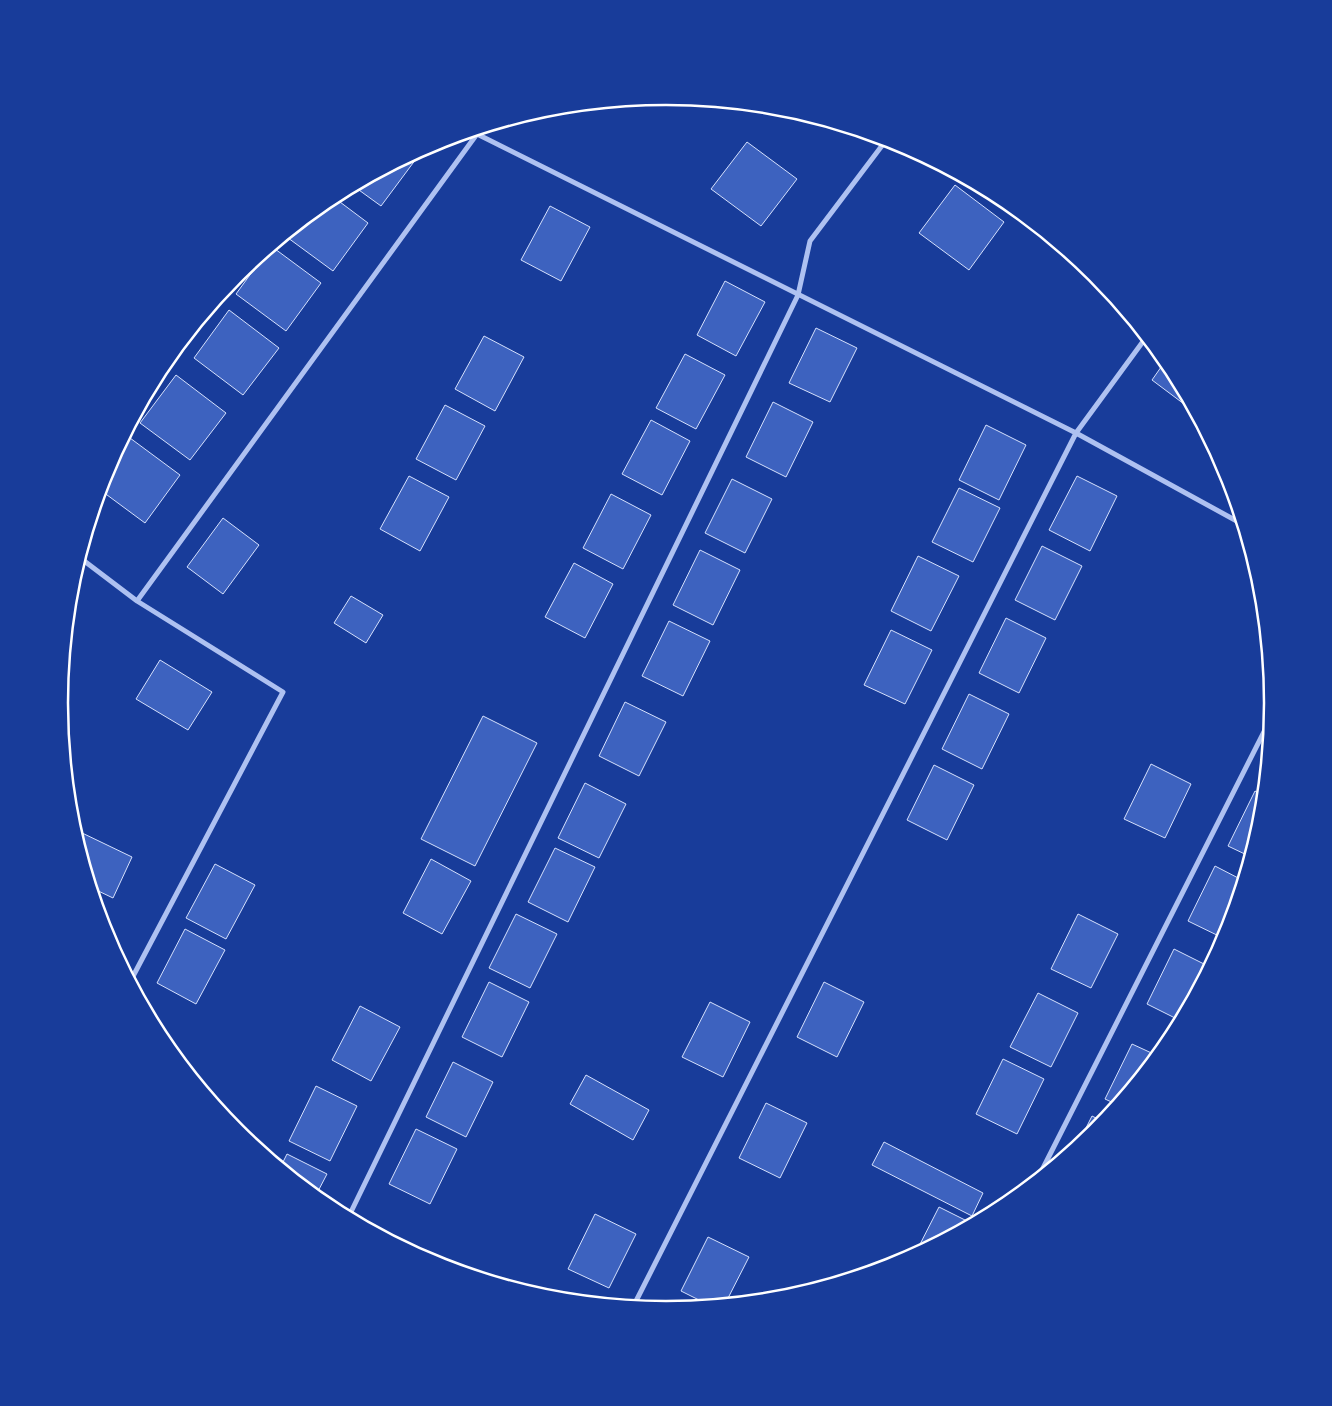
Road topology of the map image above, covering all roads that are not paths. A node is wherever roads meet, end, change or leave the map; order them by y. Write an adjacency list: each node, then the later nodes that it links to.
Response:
1 (476, 135): 9 (street)
2 (478, 135): 4 (street)
3 (882, 145): 4 (street)
4 (798, 295): 6 (street); 13 (street)
5 (1142, 341): 6 (street)
6 (1076, 433): 7 (street); 14 (street)
7 (1236, 521)
8 (85, 561): 9 (street)
9 (137, 601): 11 (street)
10 (1263, 733): 12 (street)
11 (133, 976)
12 (1044, 1167)
13 (351, 1212)
14 (636, 1300)

